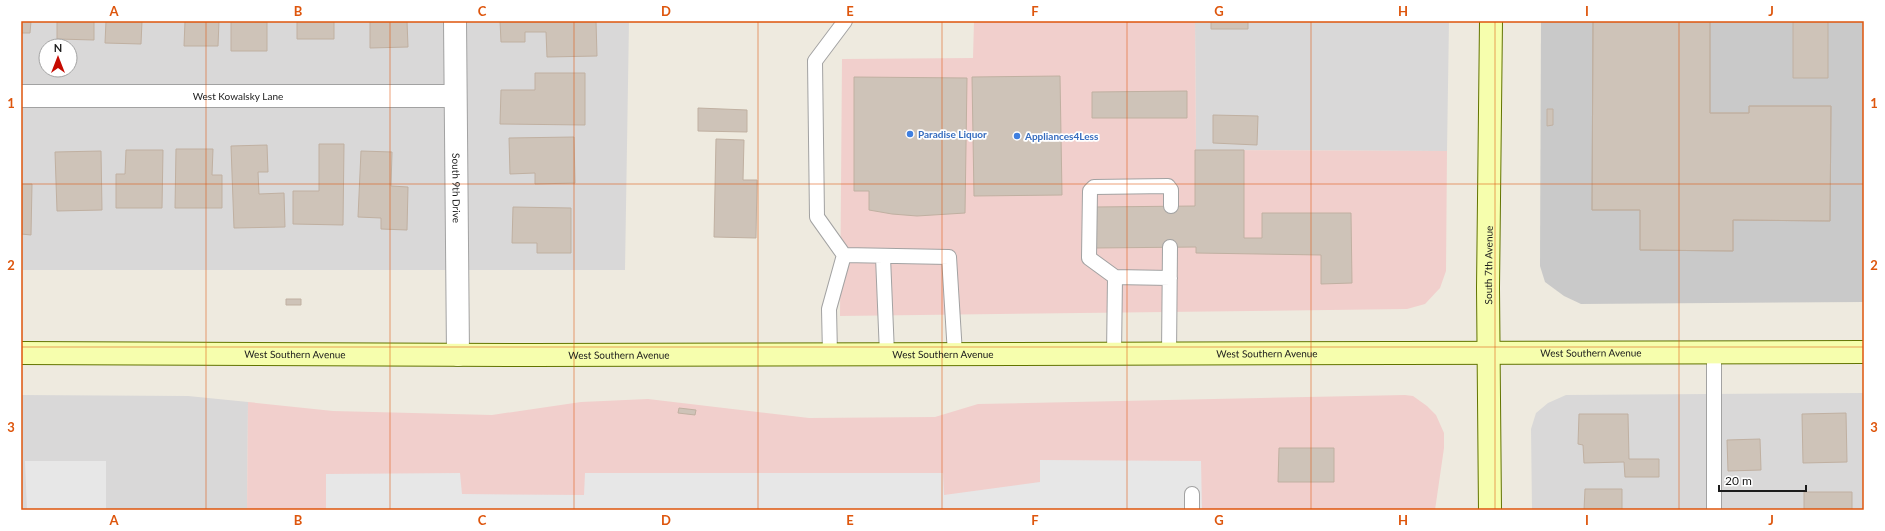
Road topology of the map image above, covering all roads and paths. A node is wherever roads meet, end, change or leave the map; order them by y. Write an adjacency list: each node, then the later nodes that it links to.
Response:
1 (455, 21): 5 (street, South 9th Drive)
2 (845, 21): 8 (lane)
3 (1491, 21): 13 (main road, South 7th Avenue)
4 (21, 96): 5 (street, West Kowalsky Lane)
5 (455, 96): 21 (street, South 9th Drive)
6 (1171, 206): 10 (lane)
7 (1170, 247): 11 (lane)
8 (844, 255): 9 (lane); 16 (lane)
9 (883, 257): 17 (lane); 18 (lane)
10 (1115, 277): 11 (lane); 19 (lane)
11 (1170, 278): 20 (lane)
12 (1864, 352): 14 (main road, West Southern Avenue)
13 (1489, 353): 14 (main road, West Southern Avenue); 20 (main road, West Southern Avenue); 24 (main road, South 7th Avenue)
14 (1714, 353): 25 (lane)
15 (21, 354): 21 (main road, West Southern Avenue)
16 (830, 354): 17 (main road, West Southern Avenue); 21 (main road, West Southern Avenue)
17 (887, 354): 18 (main road, West Southern Avenue)
18 (954, 354): 19 (main road, West Southern Avenue)
19 (1114, 354): 20 (main road, West Southern Avenue)
20 (1169, 354)
21 (458, 355)
22 (1192, 494): 23 (lane)
23 (1192, 510)
24 (1490, 510)
25 (1714, 510)

